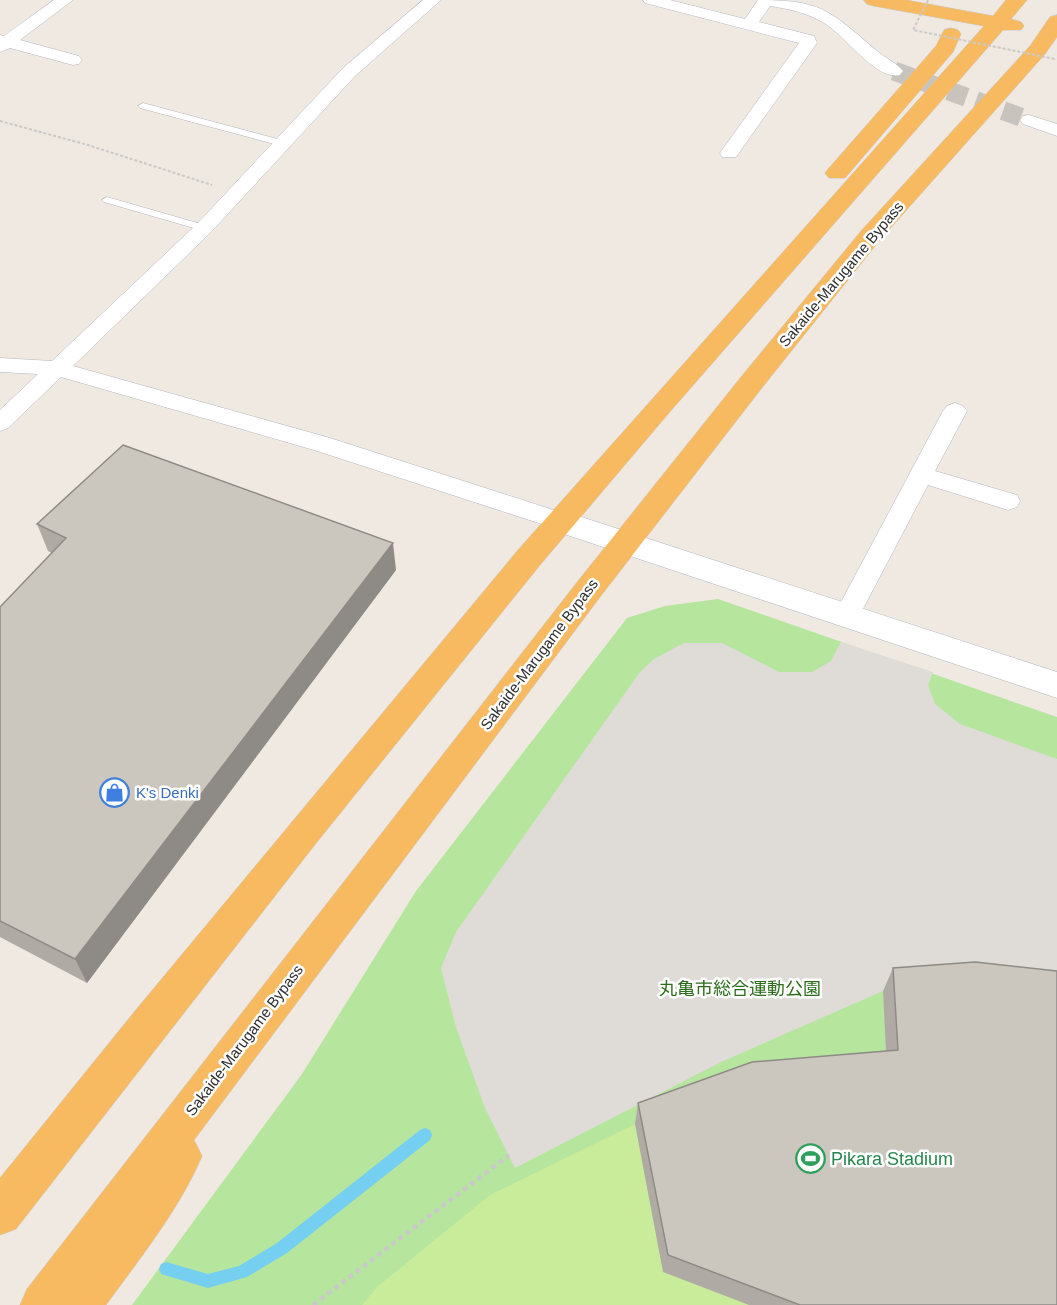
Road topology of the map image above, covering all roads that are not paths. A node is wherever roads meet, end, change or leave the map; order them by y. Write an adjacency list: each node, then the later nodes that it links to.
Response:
1 (65, 0): 10 (street)
2 (433, 0): 18 (street)
3 (651, 0): 8 (street)
4 (955, 0): 6 (highway)
5 (879, 1): 6 (highway); 9 (highway)
6 (1007, 12): 11 (highway); 14 (highway)
7 (1057, 19): 11 (highway, Sakaide-Marugame Bypass)
8 (749, 26): 13 (street); 19 (street)
9 (951, 34): 14 (highway); 22 (highway)
10 (3, 43): 12 (street)
11 (1040, 45): 30 (highway, Sakaide-Marugame Bypass)
12 (73, 60)
13 (894, 70)
14 (938, 95): 22 (highway)
15 (143, 106): 18 (lane)
16 (1029, 120): 17 (street)
17 (1057, 130)
18 (282, 143): 21 (street)
19 (729, 153)
20 (107, 201): 21 (lane)
21 (204, 228): 24 (street)
22 (707, 350): 29 (highway)
23 (0, 365): 24 (street)
24 (55, 368): 26 (street); 29 (street)
25 (954, 411): 27 (street)
26 (0, 423)
27 (922, 475): 28 (street); 31 (street)
28 (1008, 501)
29 (560, 521): 30 (street); 33 (highway)
30 (625, 543): 31 (street); 34 (highway, Sakaide-Marugame Bypass)
31 (846, 617): 32 (street)
32 (1057, 685)
33 (191, 970): 35 (highway); 36 (highway)
34 (296, 971): 37 (highway, Sakaide-Marugame Bypass); 38 (highway)
35 (0, 1188)
36 (0, 1213)
37 (43, 1305)
38 (78, 1305)

